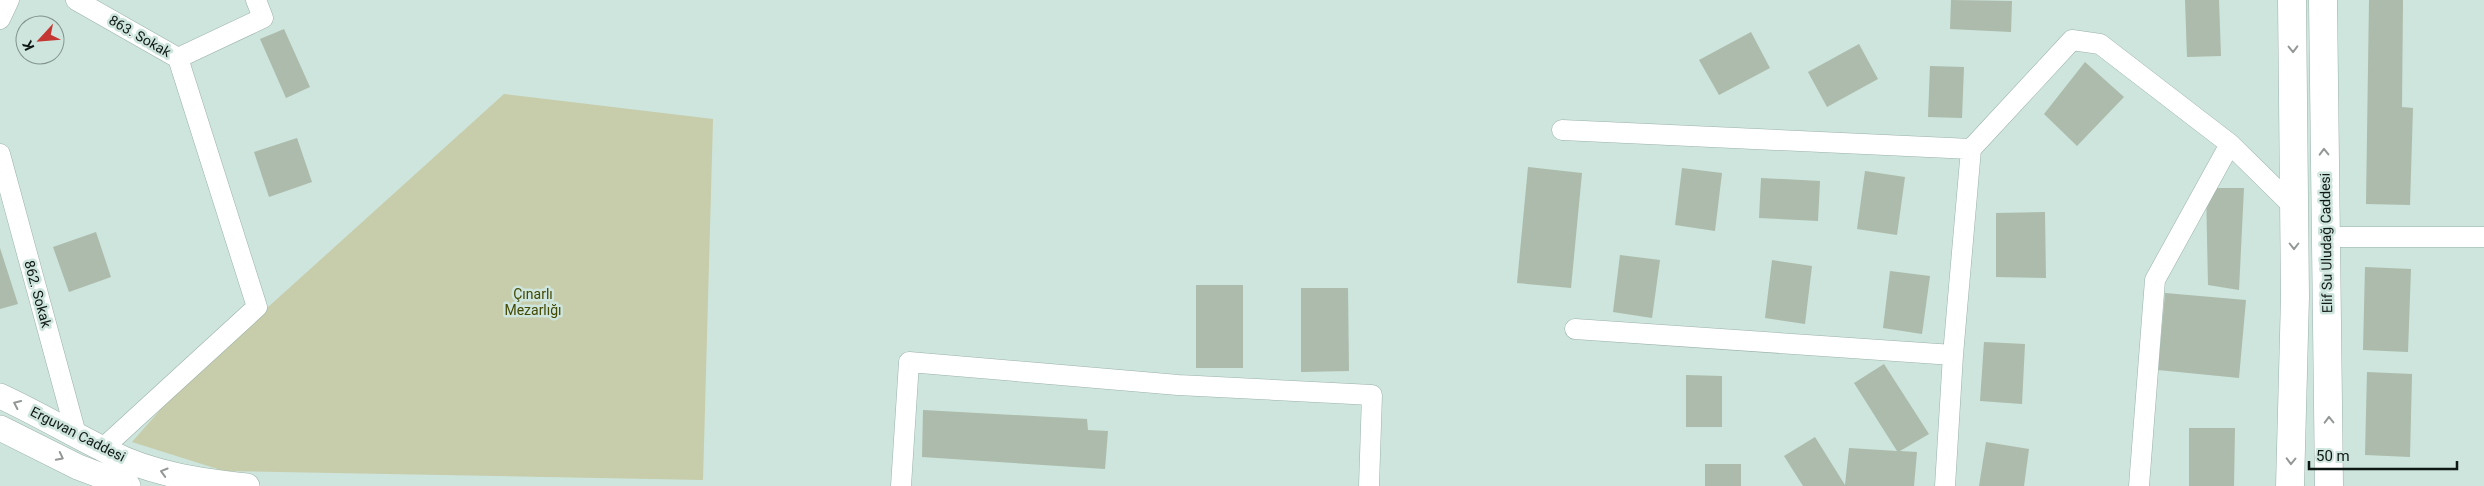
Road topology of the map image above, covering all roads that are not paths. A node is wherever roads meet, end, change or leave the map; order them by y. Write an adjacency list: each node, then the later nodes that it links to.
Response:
1 (9, 0): 6 (street)
2 (76, 0): 7 (street, 863. Sokak)
3 (2292, 0): 13 (main road, one-way to 13)
4 (2322, 0): 14 (main road, Elif Su Uludağ Caddesi, one-way to 4)
5 (260, 9): 7 (street)
6 (0, 19)
7 (178, 58): 21 (street)
8 (1562, 130): 10 (street)
9 (2230, 144): 10 (street); 13 (street); 27 (street)
10 (1971, 149): 17 (street)
11 (0, 154): 12 (street, 862. Sokak)
12 (6, 198): 20 (street, 862. Sokak)
13 (2294, 207): 28 (main road, one-way to 28)
14 (2326, 237): 15 (street); 29 (main road, Elif Su Uludağ Caddesi, one-way to 14)
15 (2484, 237)
16 (1575, 329): 17 (street)
17 (1952, 355): 26 (street)
18 (0, 396): 20 (street, Erguvan Caddesi, one-way to 18)
19 (0, 428): 22 (street, one-way to 22)
20 (76, 434): 21 (street, Erguvan Caddesi)
21 (102, 449): 23 (street, Erguvan Caddesi, one-way to 21)
22 (128, 486)
23 (246, 486)
24 (901, 486): 25 (street)
25 (1369, 486)
26 (1945, 486)
27 (2139, 486)
28 (2290, 486)
29 (2329, 486)

